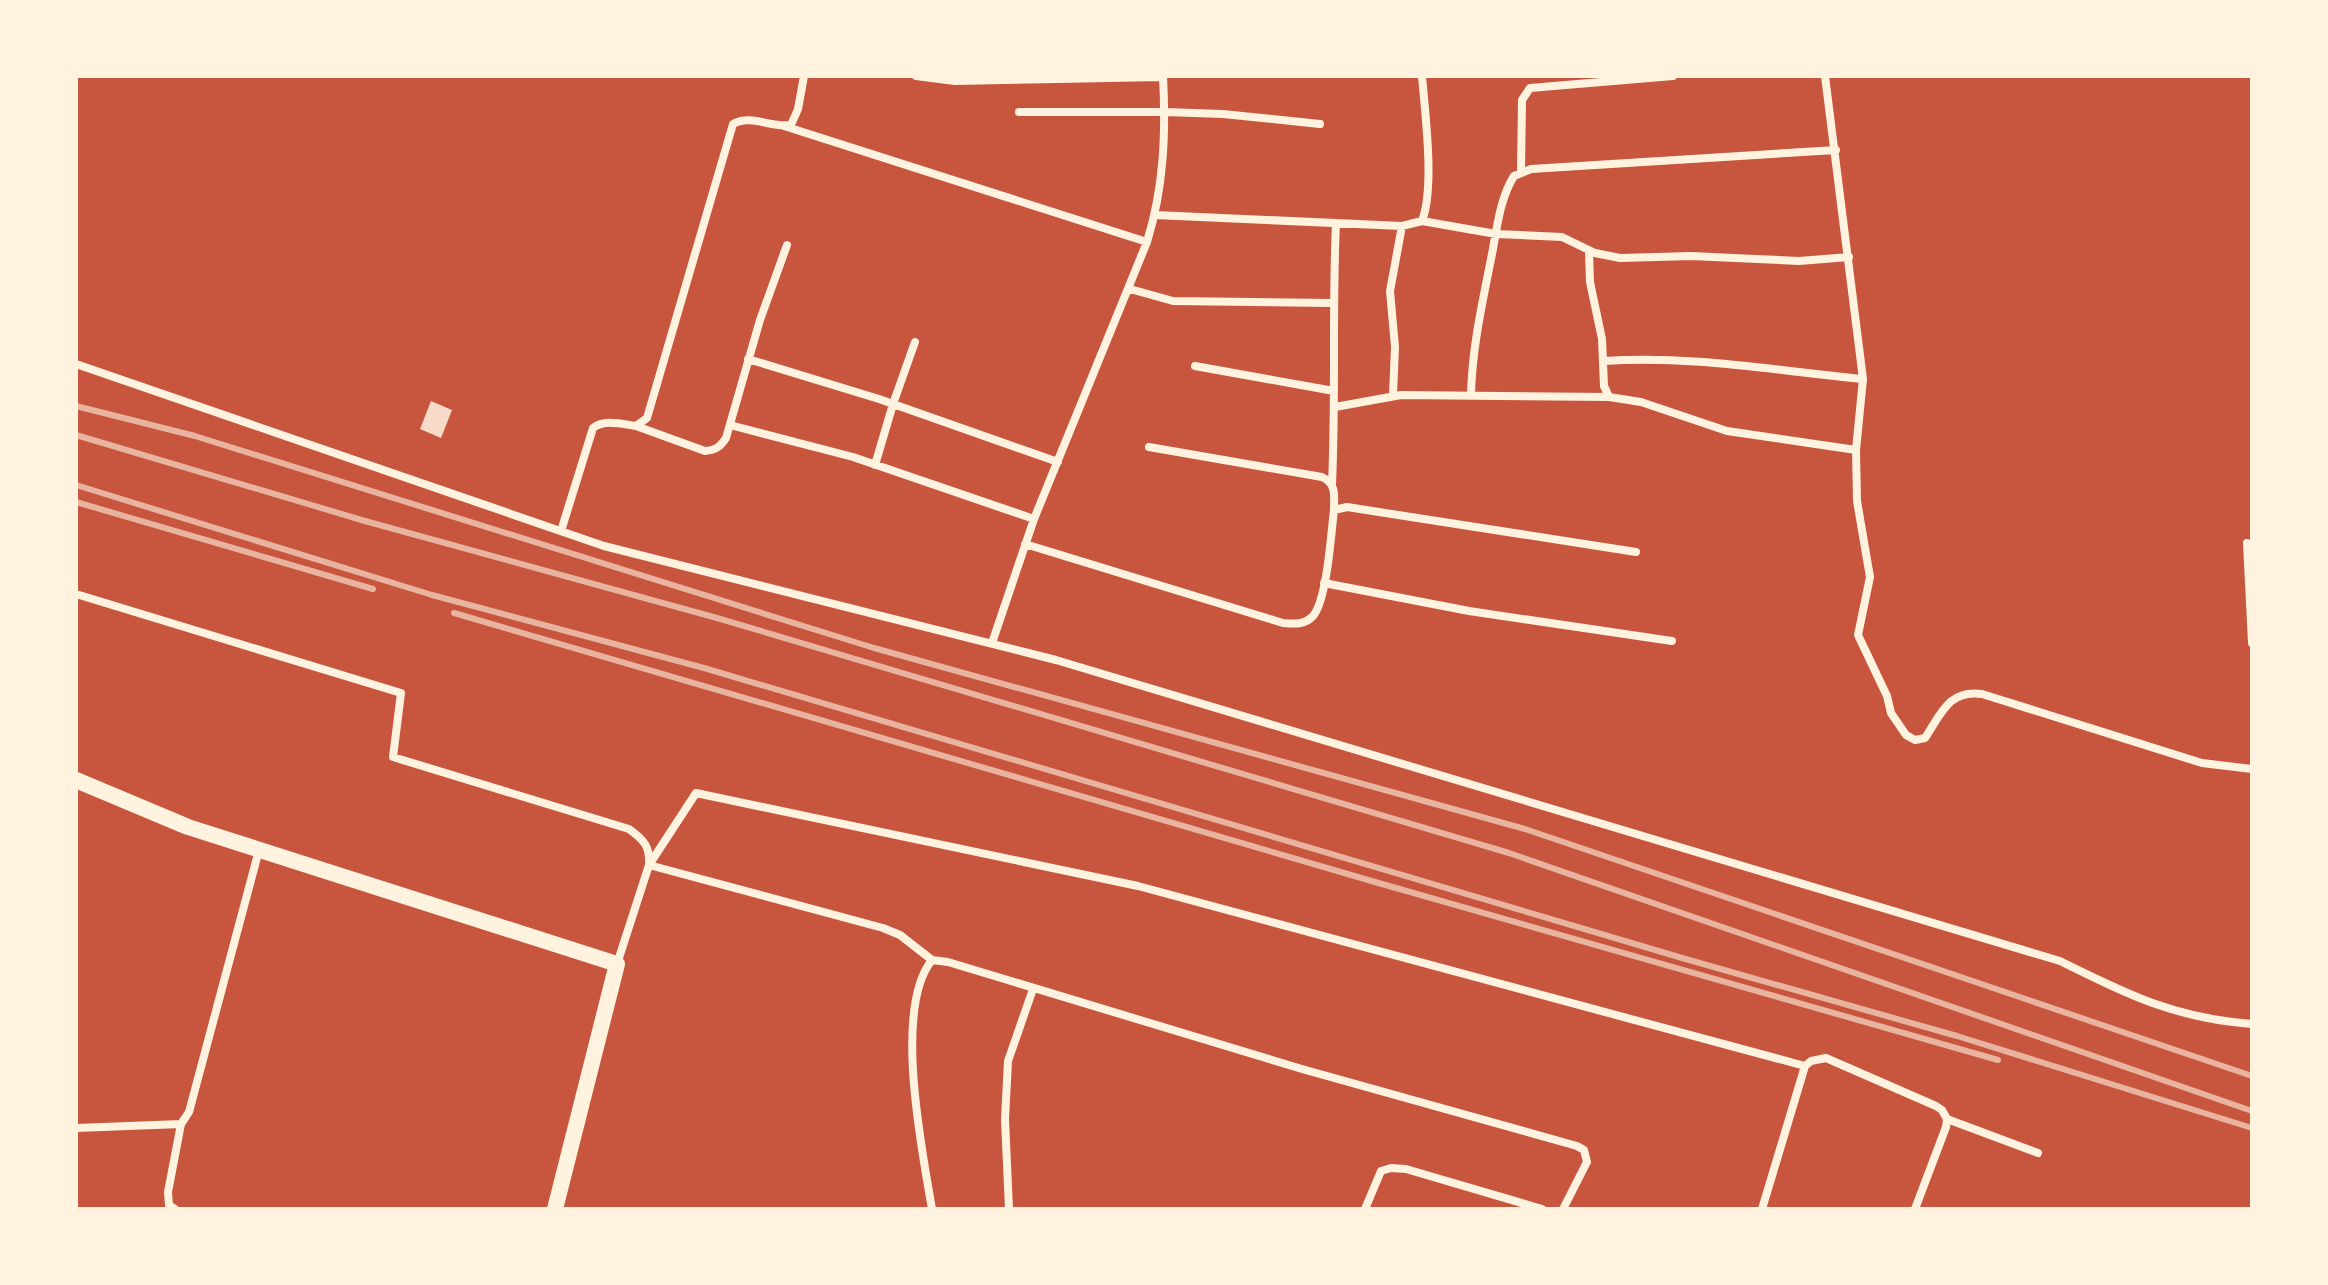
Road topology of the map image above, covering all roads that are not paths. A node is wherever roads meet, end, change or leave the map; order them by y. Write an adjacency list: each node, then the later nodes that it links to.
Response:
1 (804, 76): 10 (street)
2 (916, 76): 3 (street)
3 (1163, 76): 8 (street)
4 (1422, 76): 14 (street)
5 (1673, 76): 12 (street)
6 (1825, 76): 11 (street)
7 (1019, 112): 8 (street)
8 (1165, 112): 9 (street); 13 (street)
9 (1320, 124)
10 (784, 126): 18 (street); 37 (street)
11 (1836, 150): 12 (street); 21 (street)
12 (1521, 172): 17 (street)
13 (1155, 215): 15 (street); 18 (street)
14 (1422, 221): 16 (street); 17 (street)
15 (1336, 223): 16 (street); 23 (street)
16 (1402, 226): 31 (street)
17 (1496, 234): 20 (street); 32 (street)
18 (1147, 242): 22 (street)
19 (787, 245): 25 (street)
20 (1589, 251): 21 (street); 26 (street)
21 (1849, 257): 29 (street)
22 (1130, 289): 23 (street); 40 (street)
23 (1332, 303): 30 (street)
24 (915, 342): 34 (street)
25 (748, 359): 34 (street); 36 (street)
26 (1604, 361): 29 (street); 33 (street)
27 (76, 364): 45 (street)
28 (1195, 366): 30 (street)
29 (1863, 379): 39 (street)
30 (1334, 391): 35 (street)
31 (1393, 395): 32 (street); 35 (street)
32 (1471, 395): 33 (street)
33 (1609, 397): 39 (street)
34 (893, 404): 40 (street); 41 (street)
35 (1335, 407): 42 (street)
36 (730, 425): 37 (street); 41 (street)
37 (636, 426): 45 (street)
38 (1149, 447): 42 (street)
39 (1856, 450): 54 (street)
40 (1058, 462): 44 (street)
41 (875, 465): 44 (street)
42 (1332, 484): 43 (street)
43 (1334, 510): 48 (street); 49 (street)
44 (1034, 519): 47 (street)
45 (561, 531): 52 (street)
46 (2247, 543): 53 (street)
47 (1025, 544): 49 (street); 52 (street)
48 (1636, 552)
49 (1324, 583): 51 (street)
50 (76, 594): 57 (street)
51 (1672, 641)
52 (992, 643): 61 (street)
53 (2252, 643)
54 (2252, 769)
55 (76, 780): 56 (main road)
56 (259, 849): 59 (main road); 64 (street)
57 (649, 865): 58 (street); 59 (street); 62 (street)
58 (932, 960): 60 (street); 69 (street)
59 (617, 964): 68 (main road)
60 (1033, 989): 70 (street); 73 (street)
61 (2252, 1024)
62 (1805, 1066): 63 (street); 74 (street)
63 (1947, 1119): 66 (street); 75 (street)
64 (181, 1124): 65 (street); 67 (street)
65 (76, 1128)
66 (2038, 1153)
67 (175, 1209)
68 (555, 1209)
69 (932, 1209)
70 (1009, 1209)
71 (1365, 1209): 72 (street)
72 (1542, 1209)
73 (1563, 1209)
74 (1762, 1209)
75 (1915, 1209)

